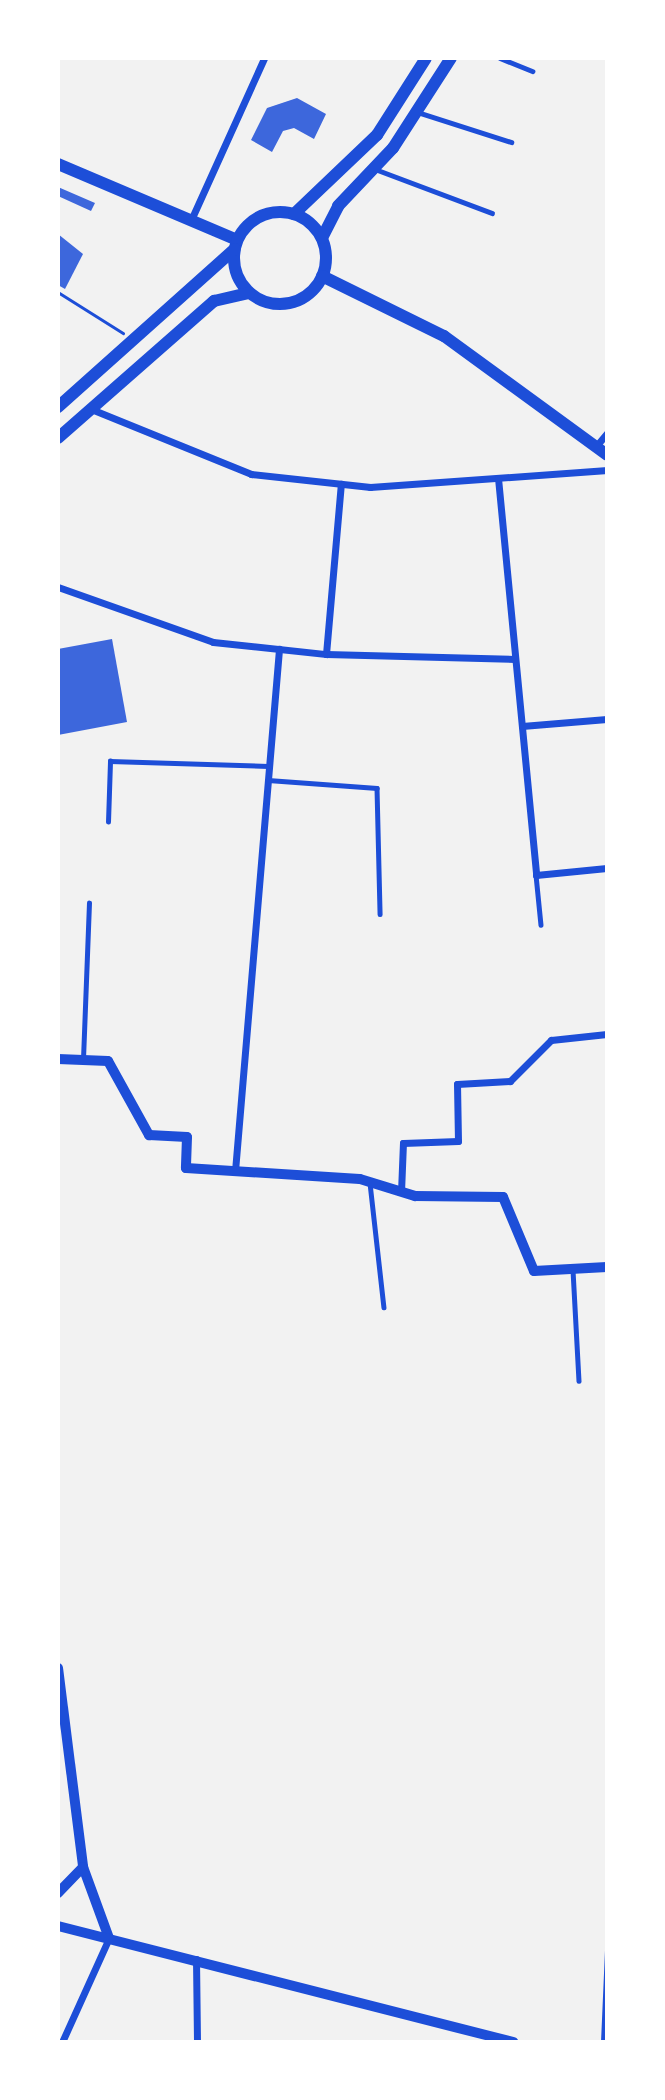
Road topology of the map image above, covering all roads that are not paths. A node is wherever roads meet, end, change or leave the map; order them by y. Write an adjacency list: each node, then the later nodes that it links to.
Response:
1 (264, 58): 12 (street)
2 (426, 58): 11 (main road)
3 (451, 58): 6 (main road)
4 (500, 58): 5 (lane)
5 (533, 71)
6 (416, 112): 7 (lane); 9 (main road)
7 (511, 142)
8 (58, 164): 12 (main road)
9 (374, 169): 10 (lane); 13 (main road)
10 (492, 213)
11 (294, 214): 13 (main road); 14 (main road)
12 (191, 220): 14 (main road)
13 (322, 238): 15 (main road)
14 (236, 245): 16 (main road); 17 (main road)
15 (323, 276): 16 (main road); 21 (main road)
16 (250, 293): 18 (main road)
17 (58, 407)
18 (90, 409): 20 (main road); 24 (street)
19 (607, 433): 21 (street)
20 (58, 438)
21 (602, 450)
22 (607, 470): 23 (street)
23 (498, 478): 24 (street); 28 (street)
24 (341, 484): 27 (street)
25 (58, 587): 26 (street)
26 (279, 649): 27 (street); 31 (street)
27 (326, 654): 28 (street)
28 (515, 659): 30 (street)
29 (607, 719): 30 (street)
30 (522, 726): 35 (street)
31 (269, 766): 32 (street); 33 (lane)
32 (268, 780): 37 (lane); 42 (street)
33 (108, 822)
34 (607, 868): 35 (street)
35 (536, 875): 38 (lane)
36 (89, 904): 41 (lane)
37 (380, 914)
38 (541, 925)
39 (607, 1034): 44 (street)
40 (58, 1059): 41 (street)
41 (83, 1060): 42 (street)
42 (235, 1171): 43 (street)
43 (370, 1182): 44 (street); 47 (lane)
44 (401, 1192): 46 (street)
45 (607, 1267): 46 (street)
46 (573, 1269): 48 (lane)
47 (384, 1307)
48 (579, 1381)
49 (58, 1668): 50 (street)
50 (83, 1867): 51 (street); 53 (street)
51 (58, 1894)
52 (58, 1926): 53 (street)
53 (108, 1938): 55 (street); 56 (street)
54 (607, 1951): 59 (lane)
55 (196, 1959): 57 (street); 58 (street)
56 (62, 2042)
57 (197, 2042)
58 (513, 2042)
59 (603, 2042)

